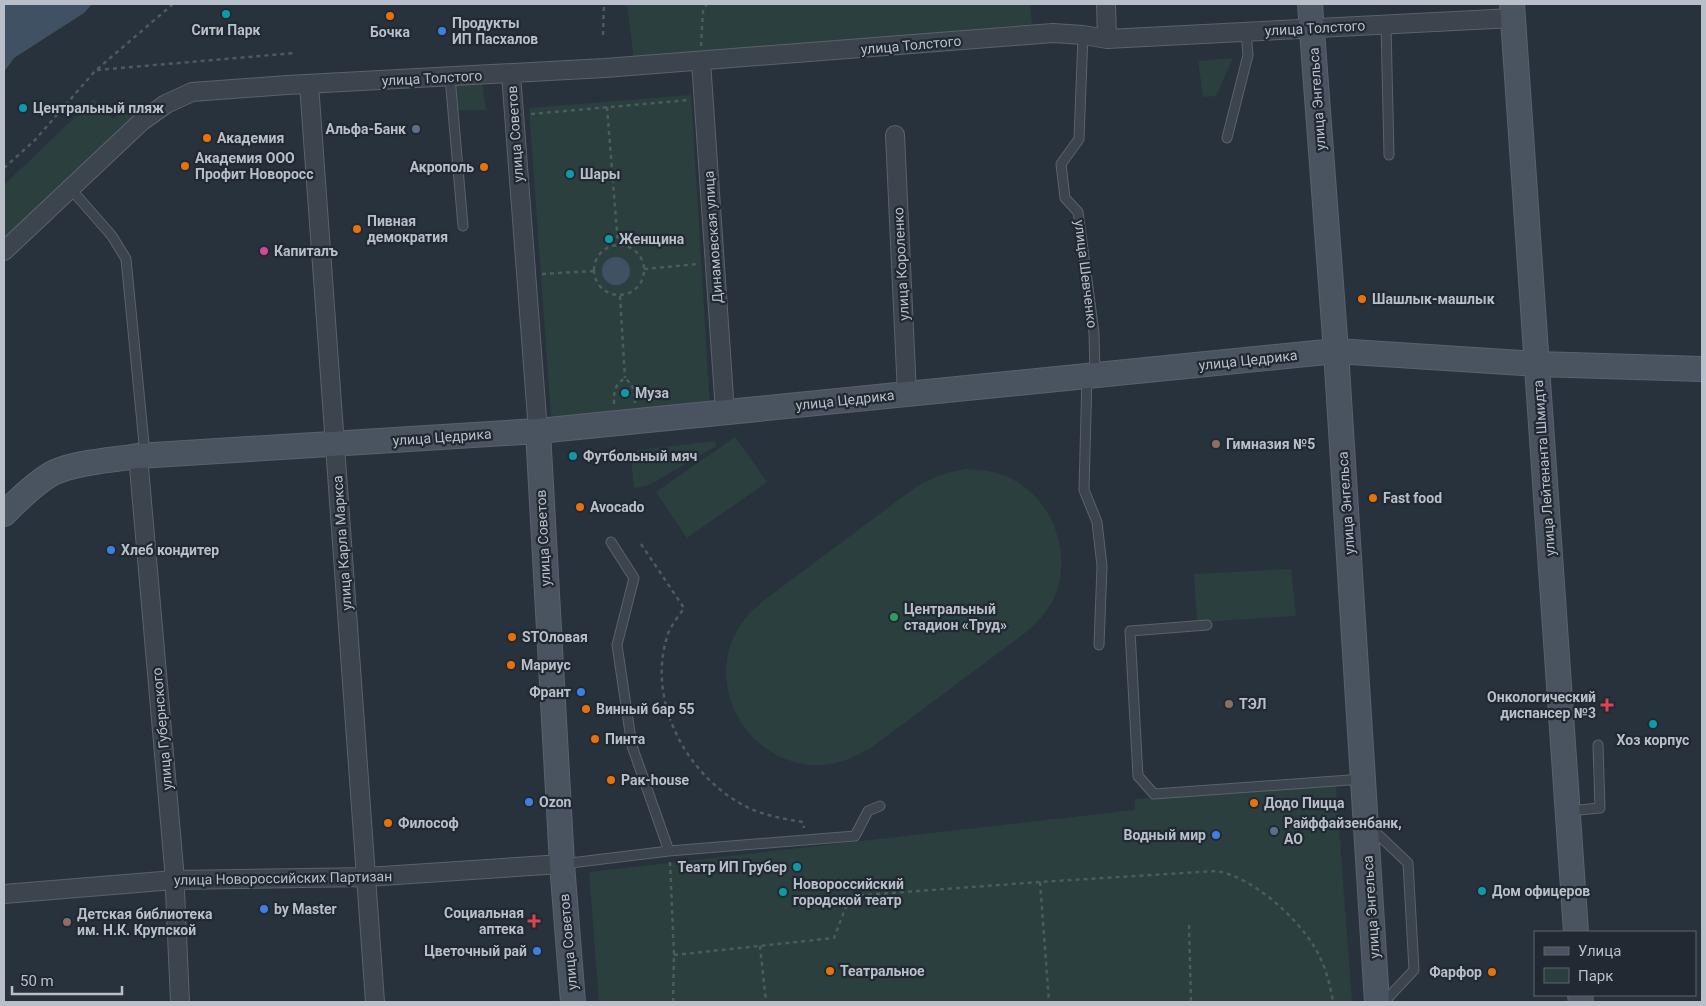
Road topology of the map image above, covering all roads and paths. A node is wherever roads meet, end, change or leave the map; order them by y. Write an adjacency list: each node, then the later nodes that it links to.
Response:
1 (173, 4): 15 (path)
2 (604, 4): 10 (path)
3 (707, 4): 14 (path)
4 (1106, 4): 12 (street)
5 (1310, 4): 8 (street, улица Энгельса)
6 (1512, 11): 7 (street, улица Толстого); 36 (street, улица Лейтенанта Шмидта)
7 (1386, 25): 8 (street, улица Толстого); 24 (lane)
8 (1312, 28): 9 (street, улица Толстого); 35 (street, улица Энгельса)
9 (1246, 32): 12 (street, улица Толстого); 23 (lane)
10 (603, 35)
11 (1083, 35): 12 (street, улица Толстого); 14 (street, улица Толстого); 38 (lane, улица Шевченко)
12 (1107, 39)
13 (295, 53): 15 (path)
14 (701, 62): 16 (street, улица Толстого); 19 (street, Динамовская улица)
15 (95, 71): 25 (path)
16 (511, 74): 17 (street, улица Толстого); 44 (street, улица Советов)
17 (450, 77): 18 (street, улица Толстого); 27 (lane)
18 (309, 84): 26 (street, улица Толстого); 45 (street, улица Карла Маркса)
19 (703, 99): 20 (path); 43 (street, Динамовская улица)
20 (607, 107): 21 (path); 28 (path)
21 (529, 114)
22 (895, 135): 40 (street, улица Короленко)
23 (1226, 138)
24 (1389, 155)
25 (4, 168)
26 (70, 188): 29 (street, улица Толстого); 46 (lane)
27 (463, 226)
28 (618, 245): 31 (path); 32 (path)
29 (4, 251)
30 (698, 264): 31 (path)
31 (644, 269): 34 (path)
32 (593, 271): 33 (path); 34 (path)
33 (541, 274)
34 (620, 296): 39 (path)
35 (1336, 351): 36 (street, улица Цедрика); 38 (street, улица Цедрика); 53 (street, улица Энгельса)
36 (1537, 364): 37 (street, улица Цедрика); 55 (street, улица Лейтенанта Шмидта)
37 (1702, 369)
38 (1091, 376): 40 (street, улица Цедрика); 51 (lane, улица Шевченко)
39 (625, 378): 41 (path); 42 (path)
40 (907, 394): 43 (street, улица Цедрика)
41 (635, 407)
42 (614, 409)
43 (725, 412): 44 (street, улица Цедрика)
44 (538, 431): 45 (street, улица Цедрика); 59 (street, улица Советов)
45 (335, 444): 46 (street, улица Цедрика); 60 (street, улица Карла Маркса)
46 (142, 456): 47 (street, улица Цедрика); 61 (street, улица Губернского)
47 (4, 514)
48 (611, 542): 58 (lane)
49 (641, 544): 57 (path)
50 (1207, 625): 53 (lane)
51 (1099, 645)
52 (1598, 745): 55 (lane)
53 (1363, 779): 56 (street, улица Энгельса)
54 (880, 806): 57 (lane)
55 (1568, 811): 65 (street, улица Лейтенанта Шмидта)
56 (1366, 824): 76 (street, улица Энгельса); 77 (lane)
57 (806, 840): 58 (lane)
58 (669, 851): 59 (lane); 67 (path)
59 (562, 864): 60 (street, улица Новороссийских Партизан); 70 (street, улица Советов)
60 (367, 877): 61 (street, улица Новороссийских Партизан); 69 (street, улица Карла Маркса)
61 (174, 880): 63 (street, улица Новороссийских Партизан); 68 (street, улица Губернского)
62 (1040, 882): 66 (path); 73 (path); 75 (path)
63 (4, 894)
64 (1189, 925): 74 (path)
65 (1576, 931)
66 (760, 946): 67 (path); 72 (path)
67 (674, 955): 71 (path)
68 (180, 1002)
69 (375, 1002)
70 (572, 1002)
71 (673, 1002)
72 (766, 1002)
73 (1049, 1002)
74 (1191, 1002)
75 (1333, 1002)
76 (1377, 1002)
77 (1384, 1002)

